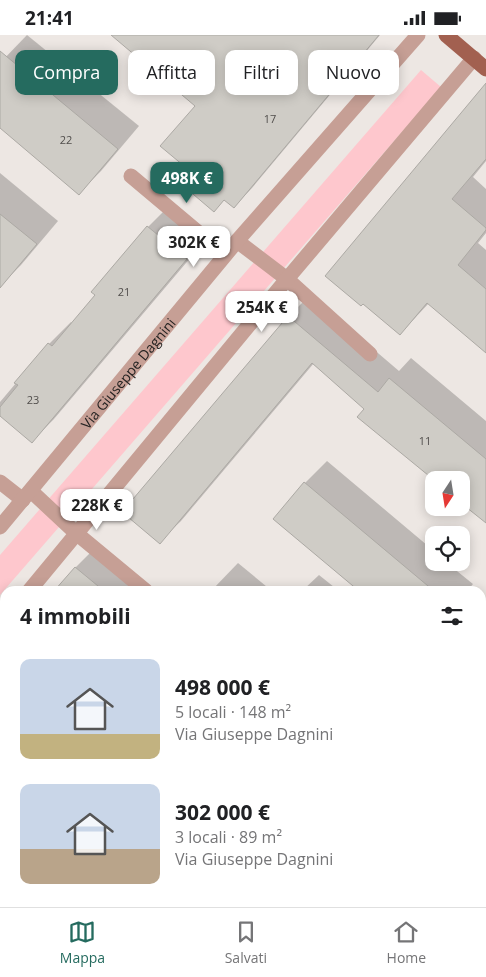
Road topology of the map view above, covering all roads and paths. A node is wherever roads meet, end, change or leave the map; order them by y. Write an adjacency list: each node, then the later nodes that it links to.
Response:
1 (418, 35): 6 (street, Via Giuseppe Dagnini)
2 (446, 35): 3 (main road)
3 (474, 58): 4 (main road); 8 (street)
4 (486, 69)
5 (131, 176): 7 (street)
6 (237, 241): 7 (street, Via Giuseppe Dagnini); 8 (street)
7 (225, 255): 11 (street, Via Giuseppe Dagnini)
8 (288, 279): 9 (street); 13 (street)
9 (370, 354)
10 (0, 482): 11 (street)
11 (27, 495): 12 (street, Via Giuseppe Dagnini); 13 (street)
12 (0, 527)
13 (76, 533): 14 (street); 15 (street)
14 (33, 586)
15 (140, 586)

